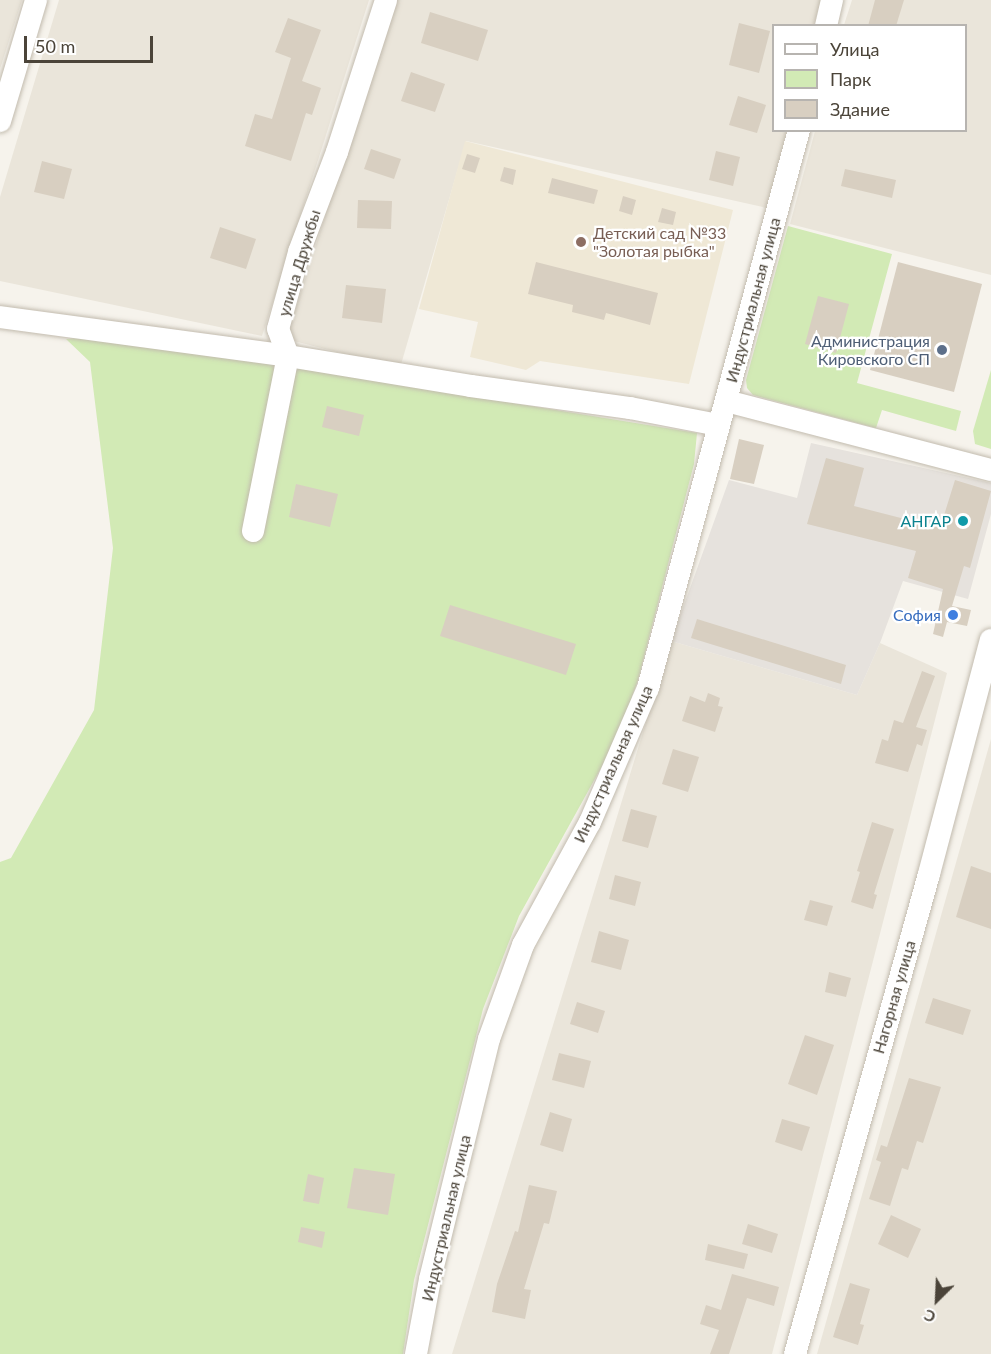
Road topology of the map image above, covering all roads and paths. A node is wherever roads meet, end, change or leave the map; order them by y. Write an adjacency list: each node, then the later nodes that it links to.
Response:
1 (36, 0): 5 (street)
2 (386, 0): 8 (street, улица Дружбы)
3 (832, 0): 4 (street)
4 (826, 24)
5 (0, 121)
6 (798, 132): 9 (street, Индустриальная улица)
7 (0, 317): 8 (street)
8 (288, 356): 10 (street); 12 (street)
9 (726, 400): 10 (street, Индустриальная улица); 11 (street)
10 (718, 425): 15 (street, Индустриальная улица)
11 (991, 470)
12 (253, 531)
13 (991, 640): 14 (street, Нагорная улица)
14 (988, 667): 16 (street, Нагорная улица)
15 (416, 1354)
16 (795, 1354)

